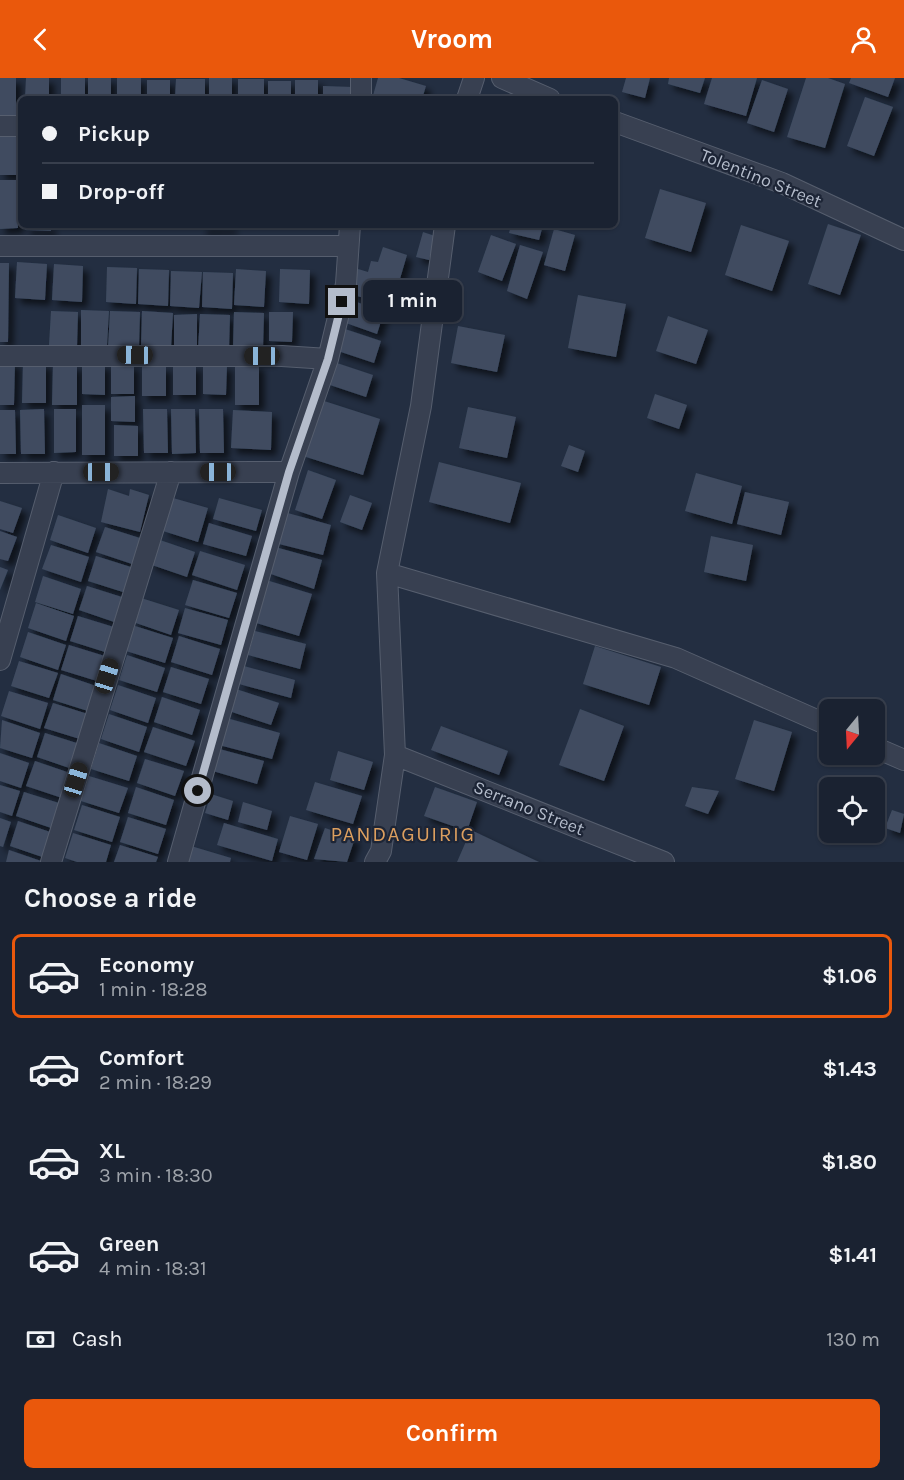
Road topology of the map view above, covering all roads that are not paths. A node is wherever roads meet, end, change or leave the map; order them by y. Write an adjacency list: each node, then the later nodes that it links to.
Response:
1 (361, 78): 4 (street)
2 (474, 78): 5 (street)
3 (502, 78): 6 (street)
4 (360, 96)
5 (468, 96)
6 (543, 96)
7 (618, 123): 12 (street, Tolentino Street)
8 (0, 126): 9 (street)
9 (18, 126)
10 (350, 228): 14 (street)
11 (445, 228): 21 (street)
12 (904, 240)
13 (0, 246): 14 (street)
14 (348, 246): 16 (street)
15 (0, 356): 16 (street)
16 (328, 359): 19 (street)
17 (54, 472): 18 (street); 20 (street); 22 (street)
18 (171, 472): 19 (street); 27 (street)
19 (289, 472): 28 (street)
20 (0, 473)
21 (387, 573): 23 (street); 25 (street)
22 (0, 660)
23 (819, 721)
24 (885, 752): 26 (street)
25 (395, 755): 29 (street); 30 (street, Serrano Street)
26 (904, 760)
27 (51, 862)
28 (178, 862)
29 (375, 862)
30 (664, 862)

